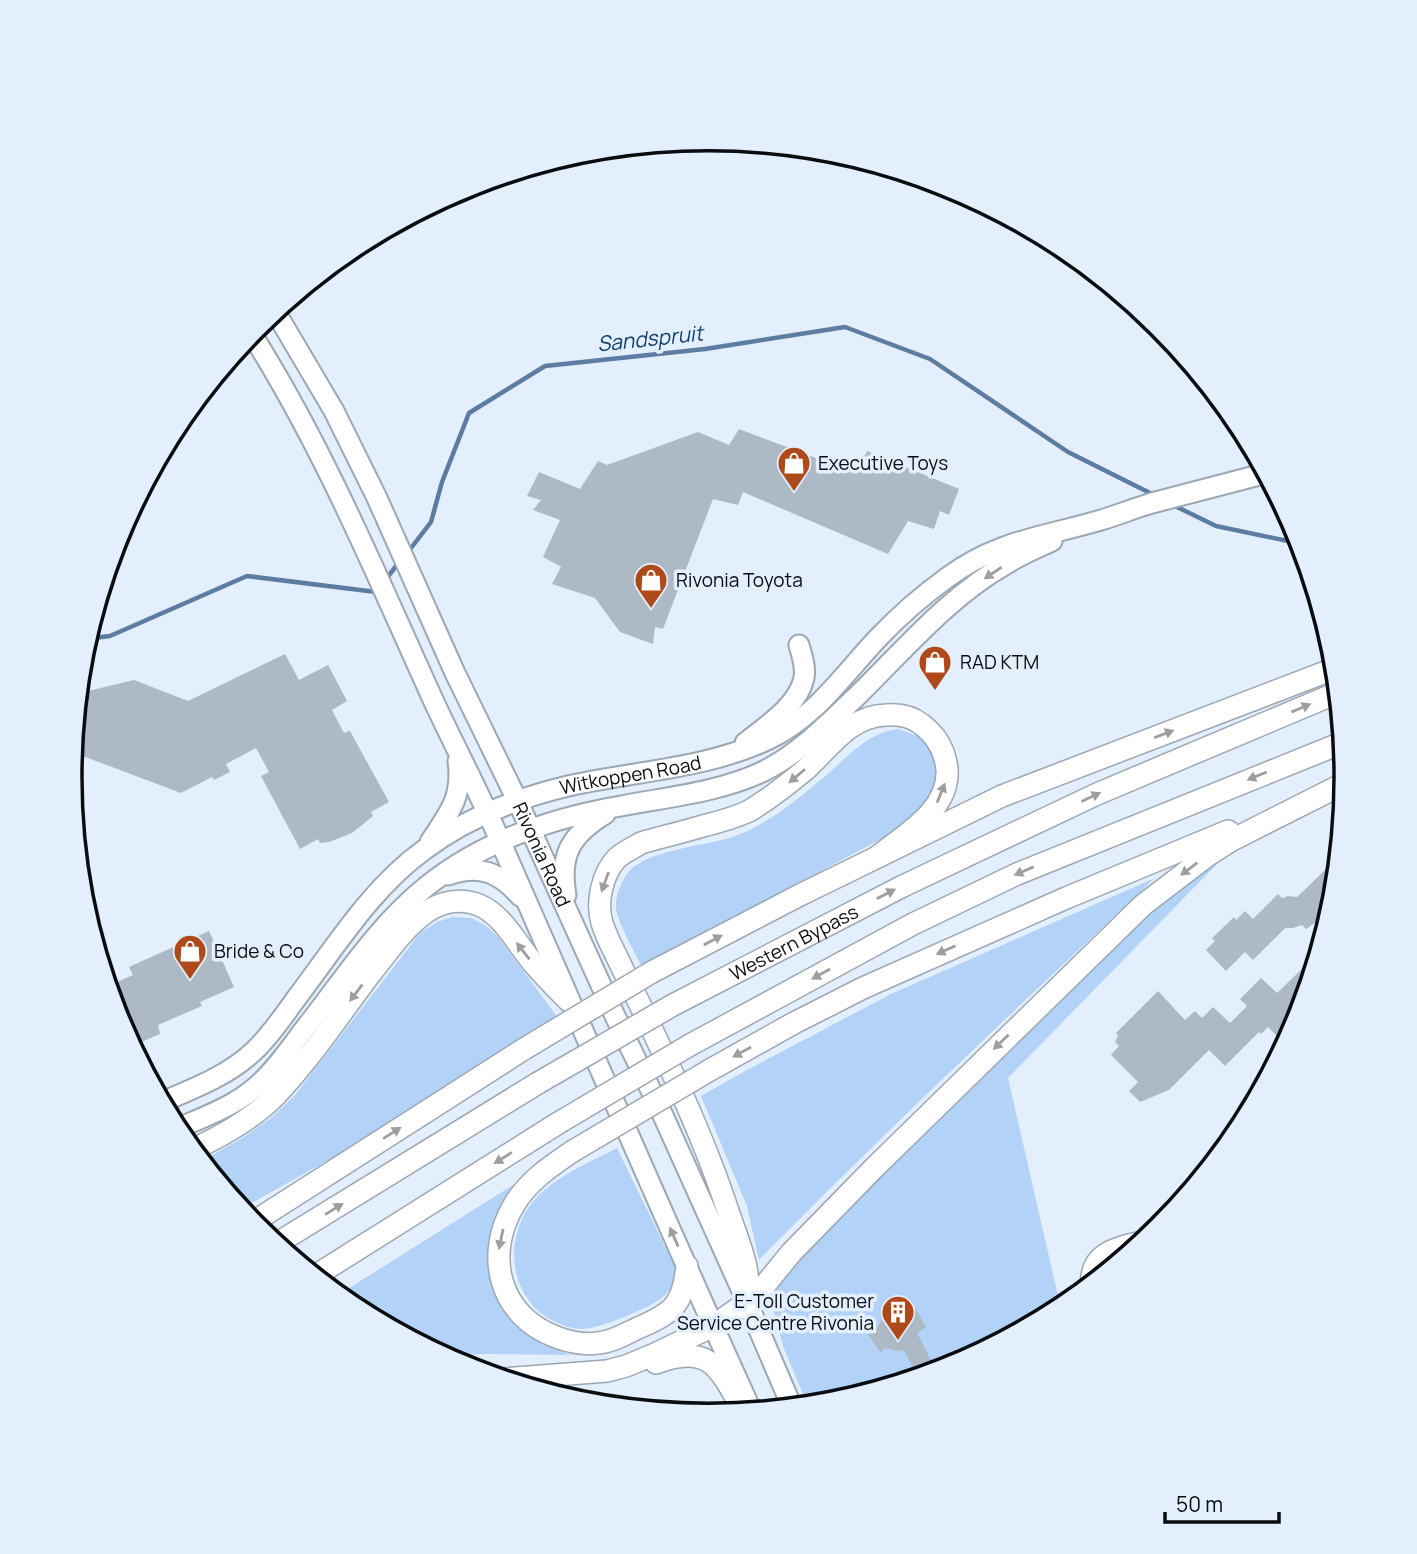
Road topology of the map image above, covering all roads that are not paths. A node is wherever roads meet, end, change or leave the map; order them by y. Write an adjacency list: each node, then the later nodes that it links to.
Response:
1 (281, 320): 13 (main road, Rivonia Road)
2 (257, 343): 9 (main road, Rivonia Road)
3 (1257, 476): 4 (main road, Witkoppen Road)
4 (1100, 520): 10 (main road, Witkoppen Road); 14 (main road, Witkoppen Road, one-way to 14)
5 (799, 645): 10 (main road)
6 (1325, 671): 19 (highway, one-way to 6)
7 (1329, 696): 28 (highway, Western Bypass, one-way to 7, bridge)
8 (1333, 746): 31 (highway, Western Bypass, one-way to 31, bridge)
9 (456, 749): 15 (main road, Rivonia Road); 18 (main road)
10 (731, 754): 13 (main road, Witkoppen Road)
11 (1334, 787): 30 (highway, one-way to 30, bridge)
12 (1334, 788): 33 (highway, one-way to 33)
13 (518, 802): 15 (main road, Witkoppen Road); 16 (main road, Rivonia Road)
14 (617, 807): 16 (main road, Witkoppen Road); 22 (main road)
15 (488, 814): 17 (main road, Rivonia Road); 18 (main road, Witkoppen Road)
16 (530, 828): 17 (main road, Witkoppen Road); 22 (main road, Rivonia Road)
17 (500, 841): 20 (main road, Witkoppen Road); 21 (main road, Rivonia Road)
18 (425, 848): 24 (main road, Witkoppen Road)
19 (877, 857): 27 (highway, one-way to 19, bridge); 33 (highway, one-way to 33)
20 (436, 879): 21 (main road); 25 (main road, Witkoppen Road)
21 (528, 905): 23 (main road, Rivonia Road)
22 (569, 914): 33 (main road, Rivonia Road)
23 (569, 1001): 26 (highway, one-way to 26); 30 (main road, Rivonia Road, one-way to 23)
24 (171, 1098)
25 (187, 1124)
26 (202, 1144)
27 (263, 1216)
28 (285, 1238)
29 (1126, 1243): 32 (street)
30 (687, 1266): 34 (main road, Rivonia Road)
31 (323, 1271)
32 (1089, 1275)
33 (747, 1302): 34 (highway); 37 (main road, Rivonia Road)
34 (713, 1326): 35 (highway); 39 (main road, Rivonia Road)
35 (547, 1376): 36 (highway); 38 (highway)
36 (530, 1377)
37 (788, 1398)
38 (739, 1402)
39 (748, 1402)

